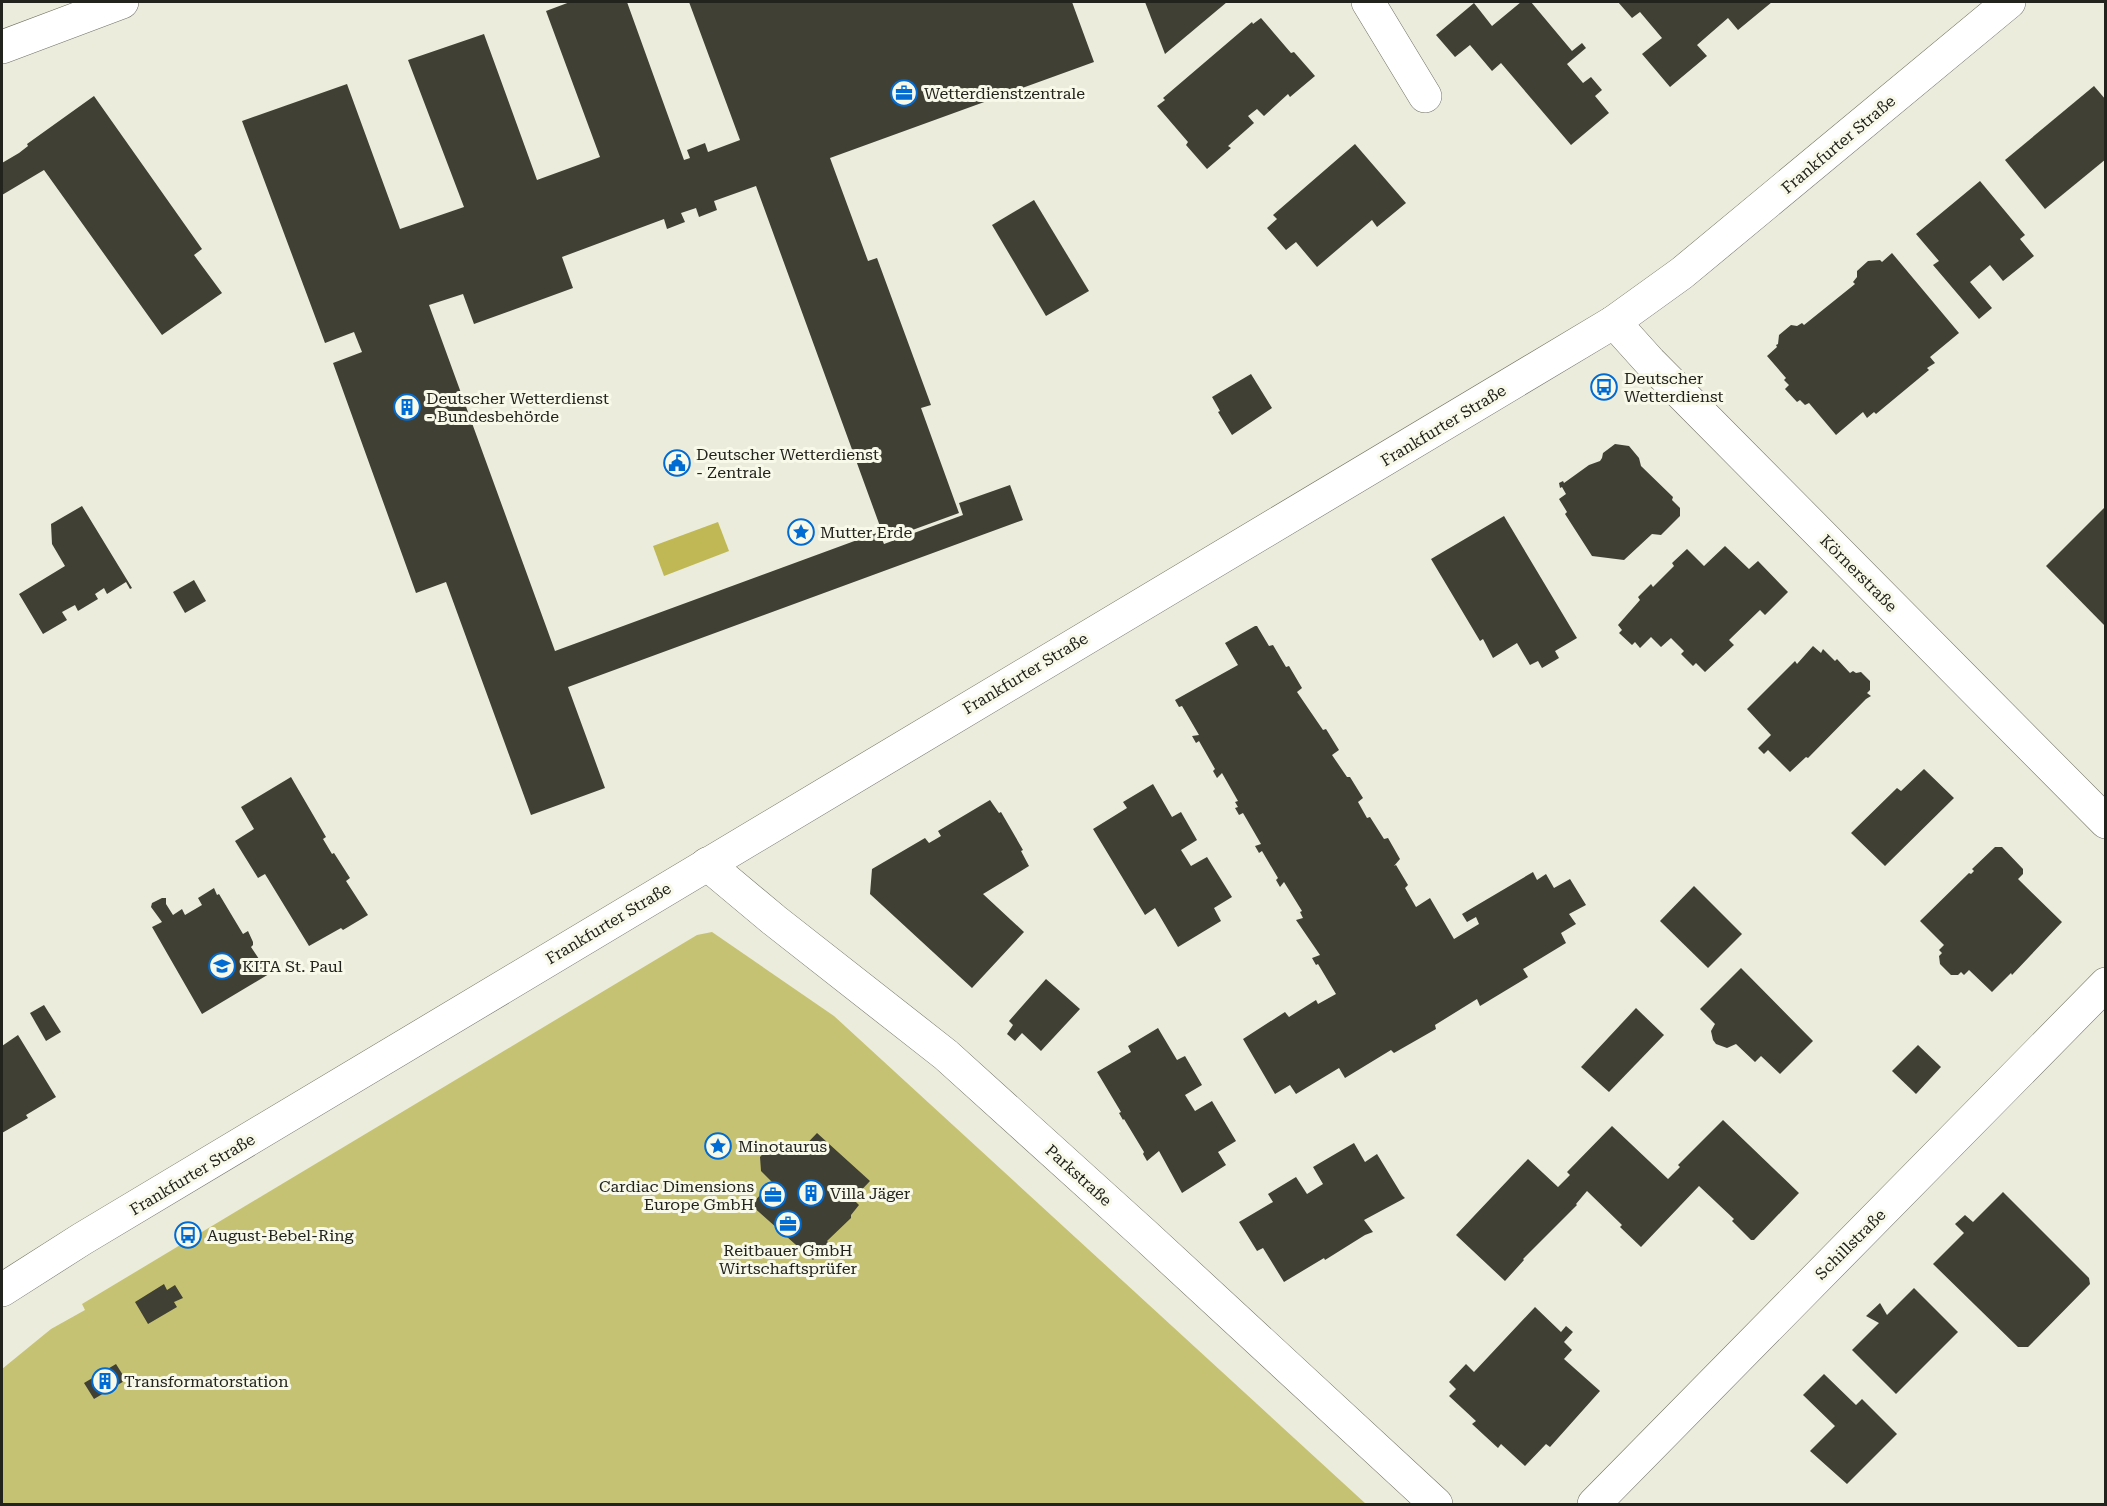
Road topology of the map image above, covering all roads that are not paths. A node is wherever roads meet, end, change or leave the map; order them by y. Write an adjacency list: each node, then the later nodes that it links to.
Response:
1 (1368, 2): 5 (street)
2 (2009, 2): 6 (street, Frankfurter Straße)
3 (115, 3): 4 (street)
4 (2, 47)
5 (1425, 96)
6 (1614, 322): 7 (street, Körnerstraße); 8 (street, Frankfurter Straße)
7 (2106, 822)
8 (707, 864): 10 (street, Frankfurter Straße); 11 (street, Parkstraße)
9 (2106, 984): 12 (street, Schillstraße)
10 (2, 1290)
11 (1436, 1504)
12 (1594, 1504)

